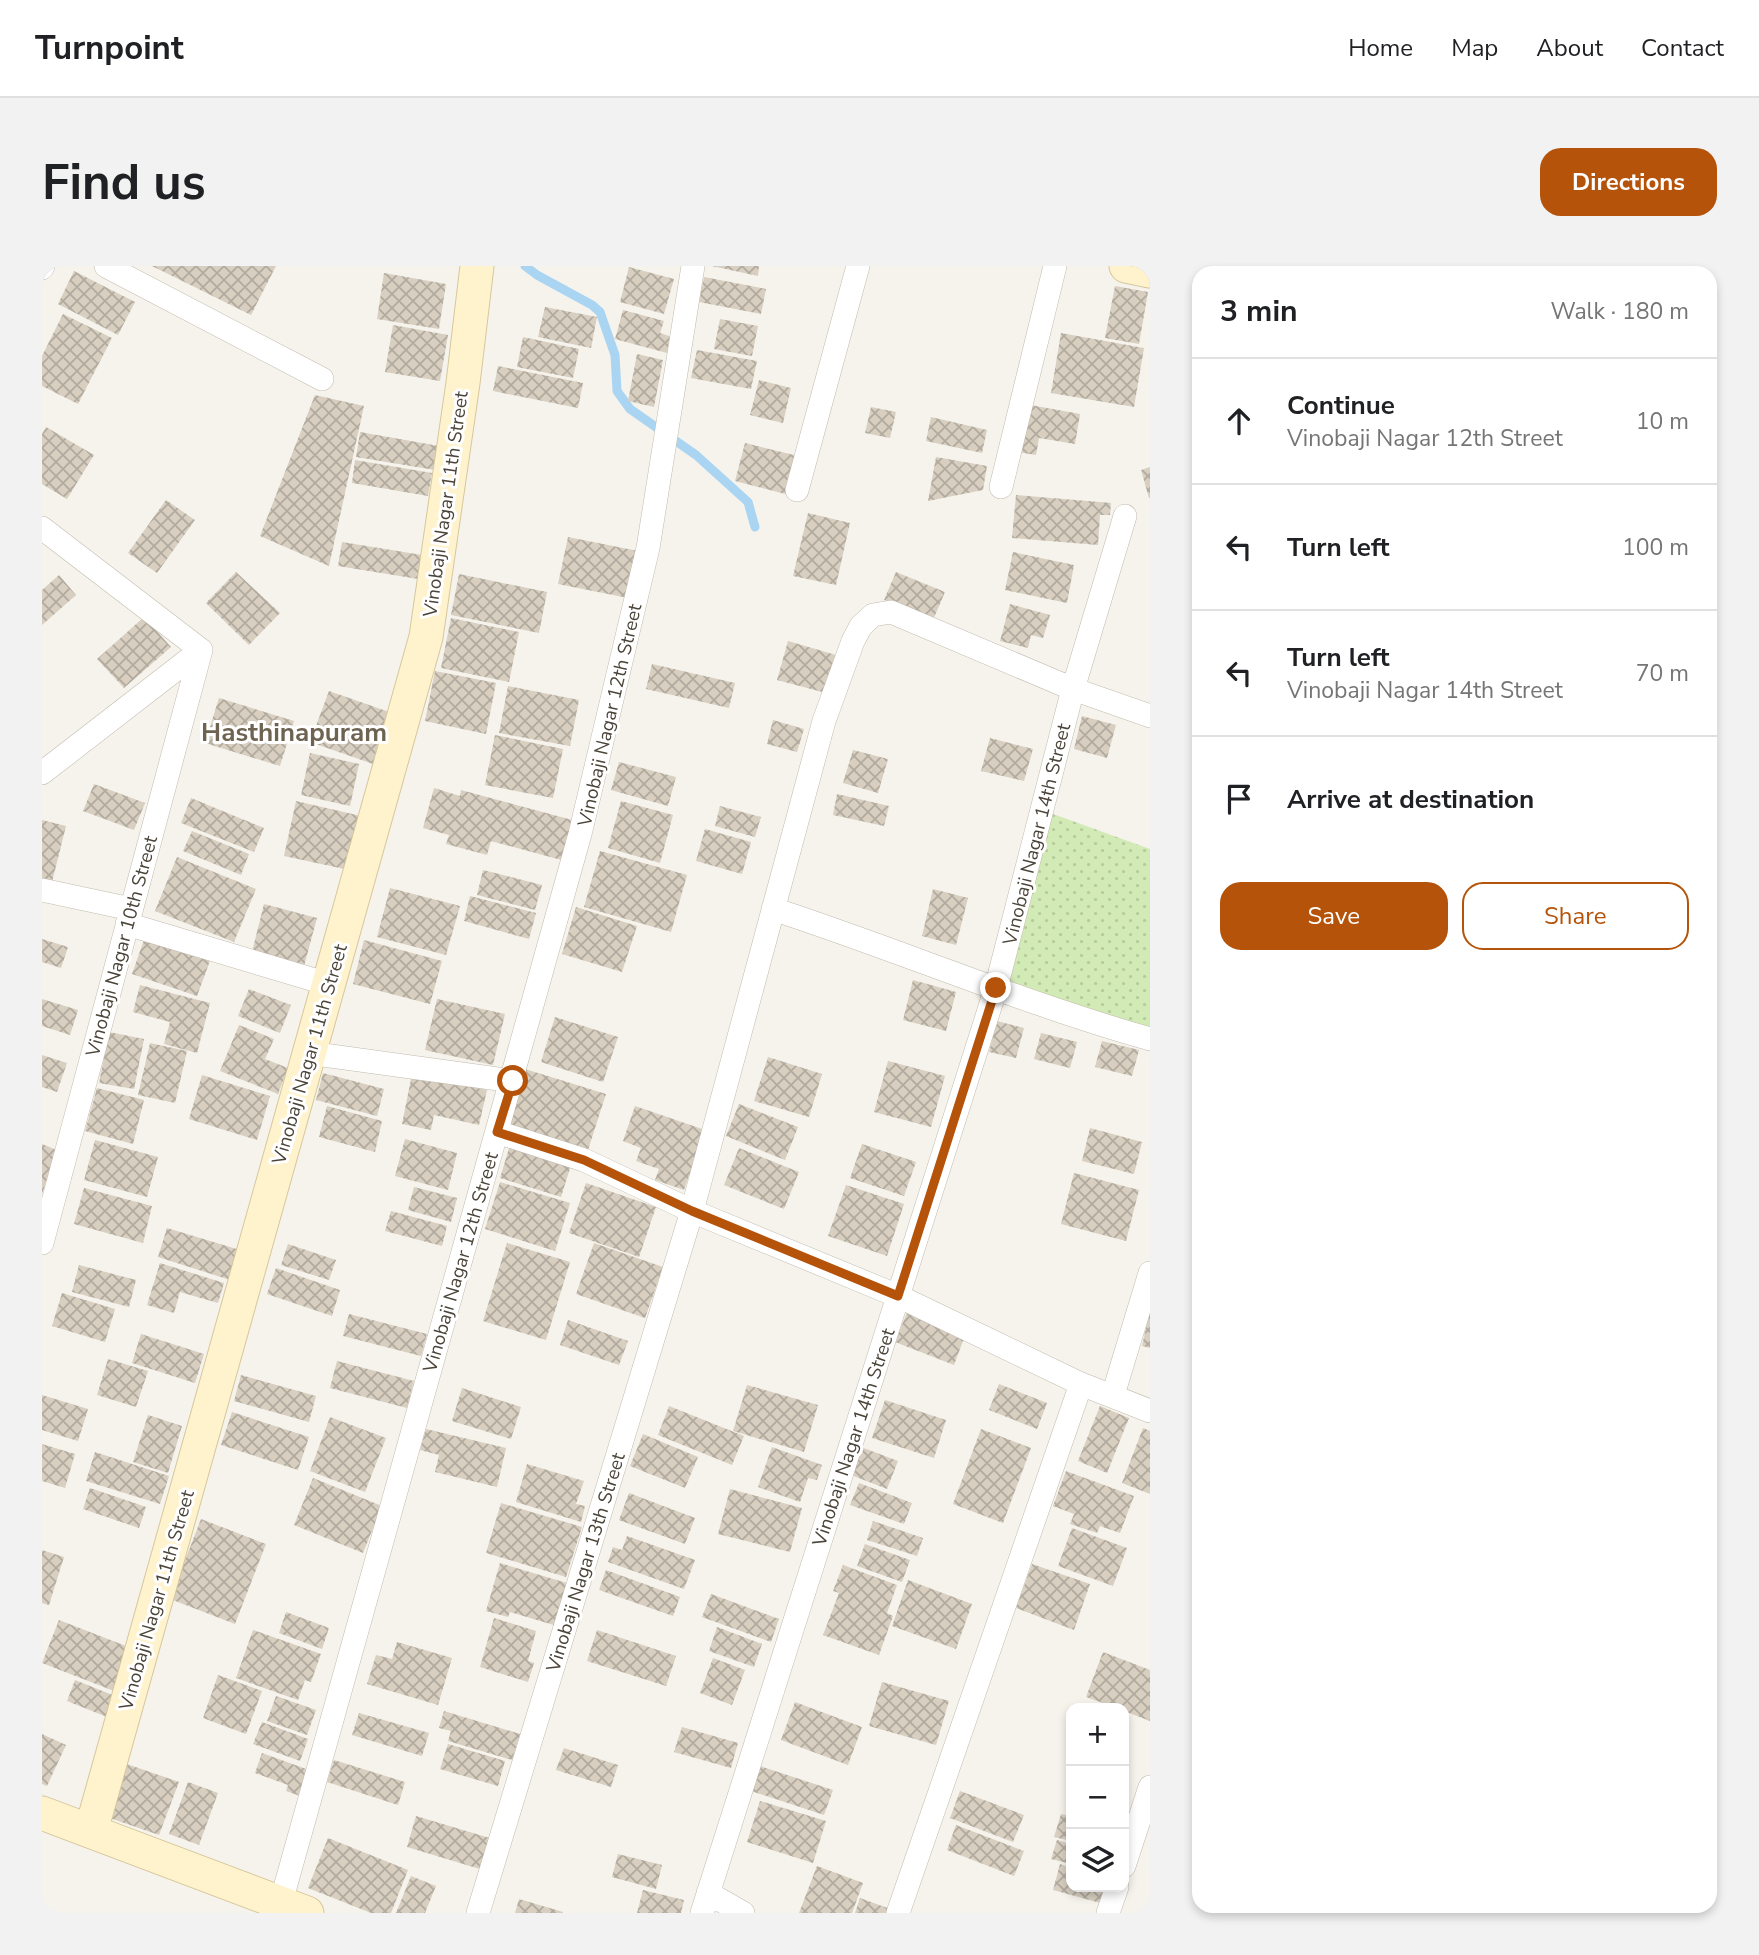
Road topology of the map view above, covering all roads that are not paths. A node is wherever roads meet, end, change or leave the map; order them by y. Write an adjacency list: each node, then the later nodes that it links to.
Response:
1 (106, 266): 8 (street)
2 (477, 266): 20 (street, Vinobaji Nagar 11th Street)
3 (693, 266): 24 (street, Vinobaji Nagar 12th Street)
4 (858, 266): 10 (street)
5 (1055, 266): 9 (street)
6 (1126, 266): 7 (street)
7 (1150, 271)
8 (322, 379)
9 (1000, 487)
10 (797, 490)
11 (1125, 516): 14 (street, Vinobaji Nagar 14th Street)
12 (42, 528): 13 (street)
13 (201, 650): 16 (street); 19 (street, Vinobaji Nagar 10th Street)
14 (1073, 689): 15 (street, Vinobaji Nagar 13th Street); 18 (street, Vinobaji Nagar 13th Street); 21 (street, Vinobaji Nagar 14th Street)
15 (1150, 716)
16 (42, 773)
17 (42, 890): 19 (street)
18 (773, 909): 21 (street); 26 (street, Vinobaji Nagar 13th Street)
19 (129, 916): 20 (street); 27 (street, Vinobaji Nagar 10th Street)
20 (328, 984): 23 (street, Vinobaji Nagar 11th Street)
21 (996, 988): 22 (street); 29 (street, Vinobaji Nagar 14th Street)
22 (1150, 1039)
23 (309, 1052): 24 (street); 35 (street, Vinobaji Nagar 11th Street)
24 (513, 1081): 25 (street, Vinobaji Nagar 12th Street)
25 (497, 1132): 26 (street); 39 (street, Vinobaji Nagar 12th Street)
26 (692, 1211): 29 (street); 40 (street, Vinobaji Nagar 13th Street)
27 (42, 1243)
28 (1150, 1273): 31 (street)
29 (898, 1296): 30 (street); 38 (street, Vinobaji Nagar 14th Street)
30 (1081, 1384): 31 (street); 42 (street)
31 (1113, 1395): 32 (street)
32 (1150, 1411)
33 (1150, 1787): 36 (street)
34 (42, 1814): 35 (street)
35 (91, 1831): 39 (street)
36 (1129, 1851)
37 (1115, 1892): 43 (street)
38 (705, 1903): 41 (street)
39 (294, 1908)
40 (478, 1913)
41 (743, 1913)
42 (898, 1913)
43 (1108, 1913)

